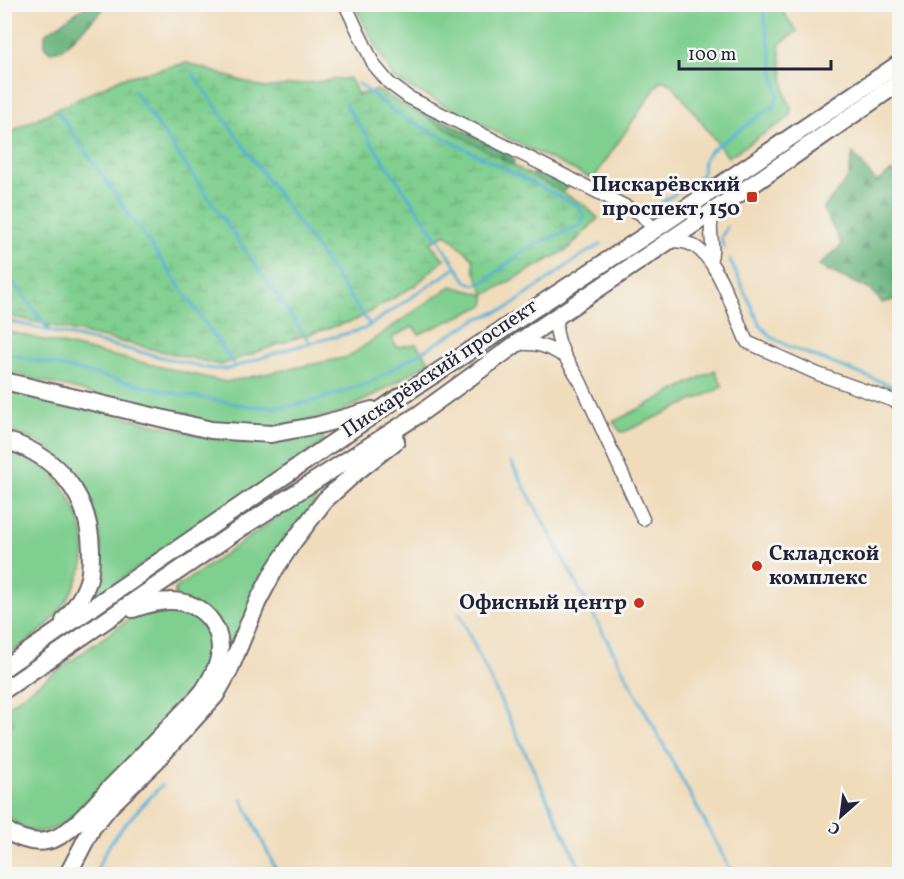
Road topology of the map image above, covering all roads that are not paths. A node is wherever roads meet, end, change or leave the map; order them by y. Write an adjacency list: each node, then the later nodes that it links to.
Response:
1 (345, 4): 5 (street)
2 (900, 63): 5 (main road, Пискарёвский проспект)
3 (900, 81): 4 (main road, Пискарёвский проспект)
4 (716, 209): 6 (main road, Пискарёвский проспект); 7 (street)
5 (654, 230): 12 (main road, Пискарёвский проспект)
6 (669, 241): 7 (street); 8 (main road, Пискарёвский проспект)
7 (710, 261): 13 (street)
8 (560, 314): 9 (main road, Пискарёвский проспект); 10 (street)
9 (516, 344): 10 (street); 14 (main road, Пискарёвский проспект)
10 (566, 357): 16 (street)
11 (4, 381): 12 (main road)
12 (392, 402): 18 (main road, Пискарёвский проспект)
13 (900, 403)
14 (418, 414): 17 (main road, Пискарёвский проспект); 22 (main road)
15 (4, 440): 18 (main road)
16 (643, 519)
17 (110, 617): 20 (main road, Пискарёвский проспект); 21 (main road)
18 (36, 646): 19 (main road, Пискарёвский проспект)
19 (4, 668)
20 (4, 690)
21 (4, 829)
22 (68, 874)

